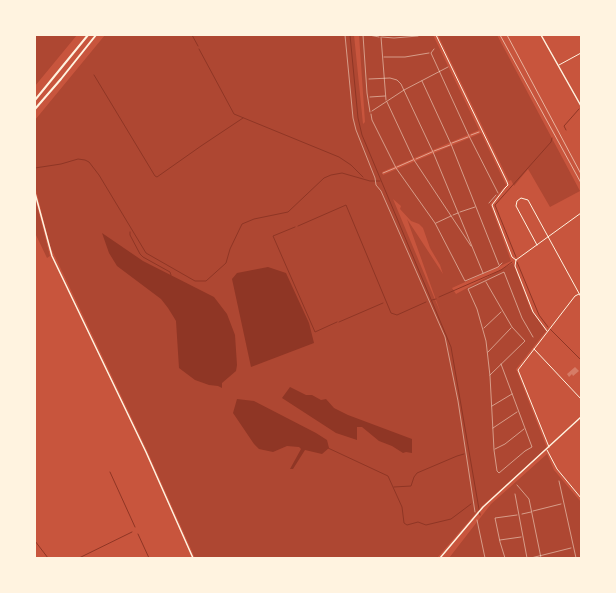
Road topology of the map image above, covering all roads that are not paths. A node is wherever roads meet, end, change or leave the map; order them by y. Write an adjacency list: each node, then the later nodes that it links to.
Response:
1 (88, 35): 8 (highway)
2 (96, 35): 10 (highway)
3 (364, 35): 11 (lane)
4 (436, 35): 16 (street)
5 (541, 35): 7 (main road)
6 (581, 53): 7 (street)
7 (558, 65): 9 (main road)
8 (35, 100)
9 (581, 106)
10 (35, 109)
11 (370, 112)
12 (35, 193): 28 (main road)
13 (581, 213): 14 (street)
14 (548, 237): 15 (street); 15 (street); 17 (street)
15 (537, 245): 16 (street)
16 (516, 260): 19 (street)
17 (579, 294): 18 (street); 19 (street)
18 (581, 297)
19 (548, 331): 20 (street)
20 (534, 349): 21 (street); 23 (street)
21 (581, 398)
22 (581, 417): 23 (main road)
23 (549, 447): 24 (main road)
24 (546, 450): 27 (street); 29 (main road)
25 (559, 481): 31 (lane)
26 (515, 494): 30 (lane)
27 (581, 498)
28 (193, 558)
29 (440, 558)
30 (527, 558)
31 (576, 558)

